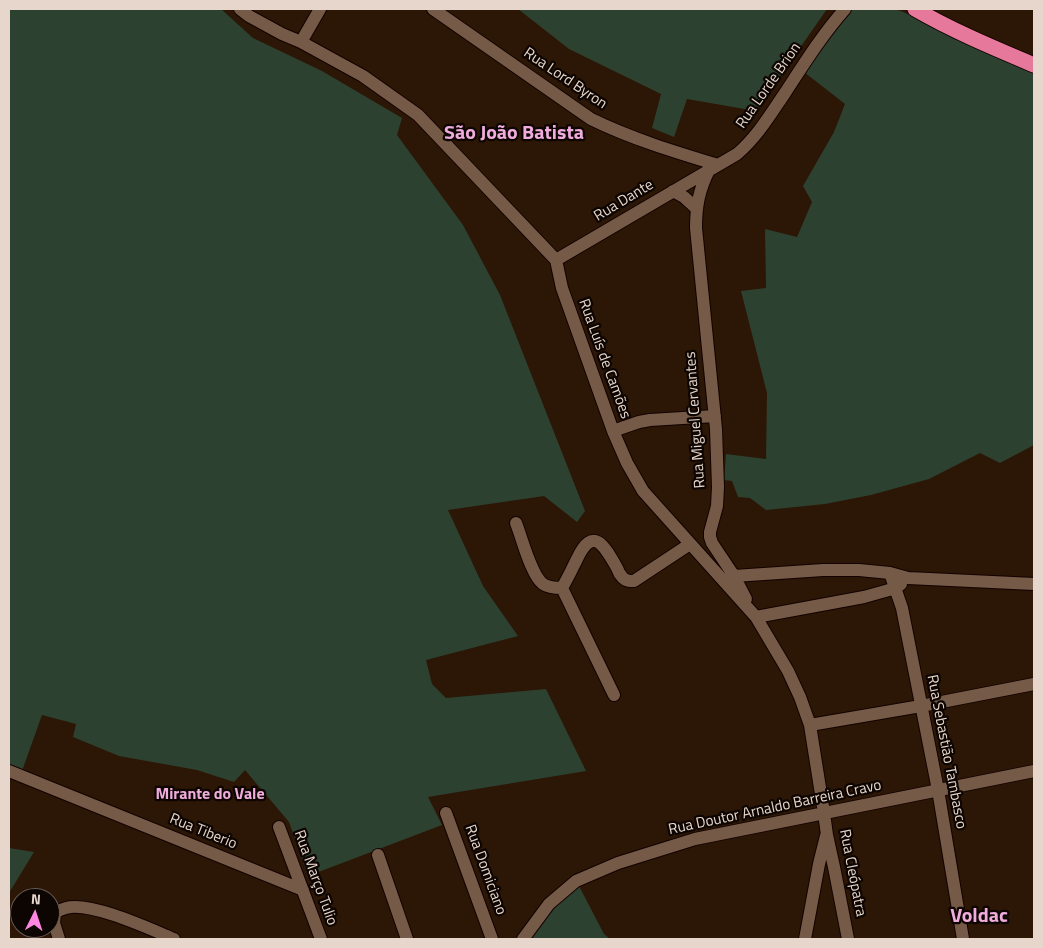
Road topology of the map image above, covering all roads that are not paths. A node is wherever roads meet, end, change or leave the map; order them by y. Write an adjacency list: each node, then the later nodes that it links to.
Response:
1 (240, 9): 6 (street)
2 (320, 9): 6 (street)
3 (432, 9): 8 (street, Rua Lord Byron)
4 (845, 9): 8 (street, Rua Lorde Brion)
5 (915, 9): 7 (highway)
6 (301, 42): 11 (street)
7 (1034, 66)
8 (714, 168): 9 (street, Rua Dante); 10 (street, Rua Miguel Cervantes)
9 (673, 191): 10 (street); 11 (street, Rua Dante)
10 (696, 208): 12 (street, Rua Miguel Cervantes)
11 (556, 260): 13 (street, Rua Luís de Camões)
12 (714, 416): 13 (street); 17 (street, Rua Miguel Cervantes)
13 (613, 431): 15 (street, Rua Luís de Camões)
14 (516, 523): 20 (street)
15 (690, 544): 20 (street); 22 (street, Rua Luís de Camões)
16 (890, 572): 17 (street); 18 (street); 21 (street, Rua Sebastião Tambasco)
17 (734, 576): 22 (street, Rua Miguel Cervantes)
18 (908, 578): 19 (street); 21 (street)
19 (1034, 584)
20 (562, 588): 24 (street)
21 (896, 588): 22 (street); 25 (street, Rua Sebastião Tambasco)
22 (756, 617): 26 (street, Rua Luís de Camões)
23 (1034, 684): 25 (street)
24 (614, 695)
25 (921, 706): 26 (street); 29 (street, Rua Sebastião Tambasco)
26 (810, 725): 31 (street, Rua Luís de Camões)
27 (9, 771): 37 (street, Rua Tiberio)
28 (1034, 771): 29 (street, Rua Doutor Arnaldo Barreira Cravo)
29 (938, 790): 31 (street, Rua Doutor Arnaldo Barreira Cravo); 46 (street, Rua Sebastião Tambasco)
30 (446, 812): 42 (street, Rua Domiciano)
31 (824, 813): 33 (street, Rua Cleópatra); 43 (street, Rua Doutor Arnaldo Barreira Cravo)
32 (279, 827): 37 (street, Rua Março Tulio)
33 (827, 835): 35 (street, Rua Cleópatra); 36 (street)
34 (378, 855): 41 (street)
35 (834, 867): 36 (street); 45 (street, Rua Cleópatra)
36 (816, 884): 44 (street)
37 (303, 890): 40 (street, Rua Março Tulio)
38 (59, 939): 39 (street)
39 (174, 939)
40 (321, 939)
41 (408, 939)
42 (492, 939)
43 (523, 939)
44 (806, 939)
45 (848, 939)
46 (963, 939)

